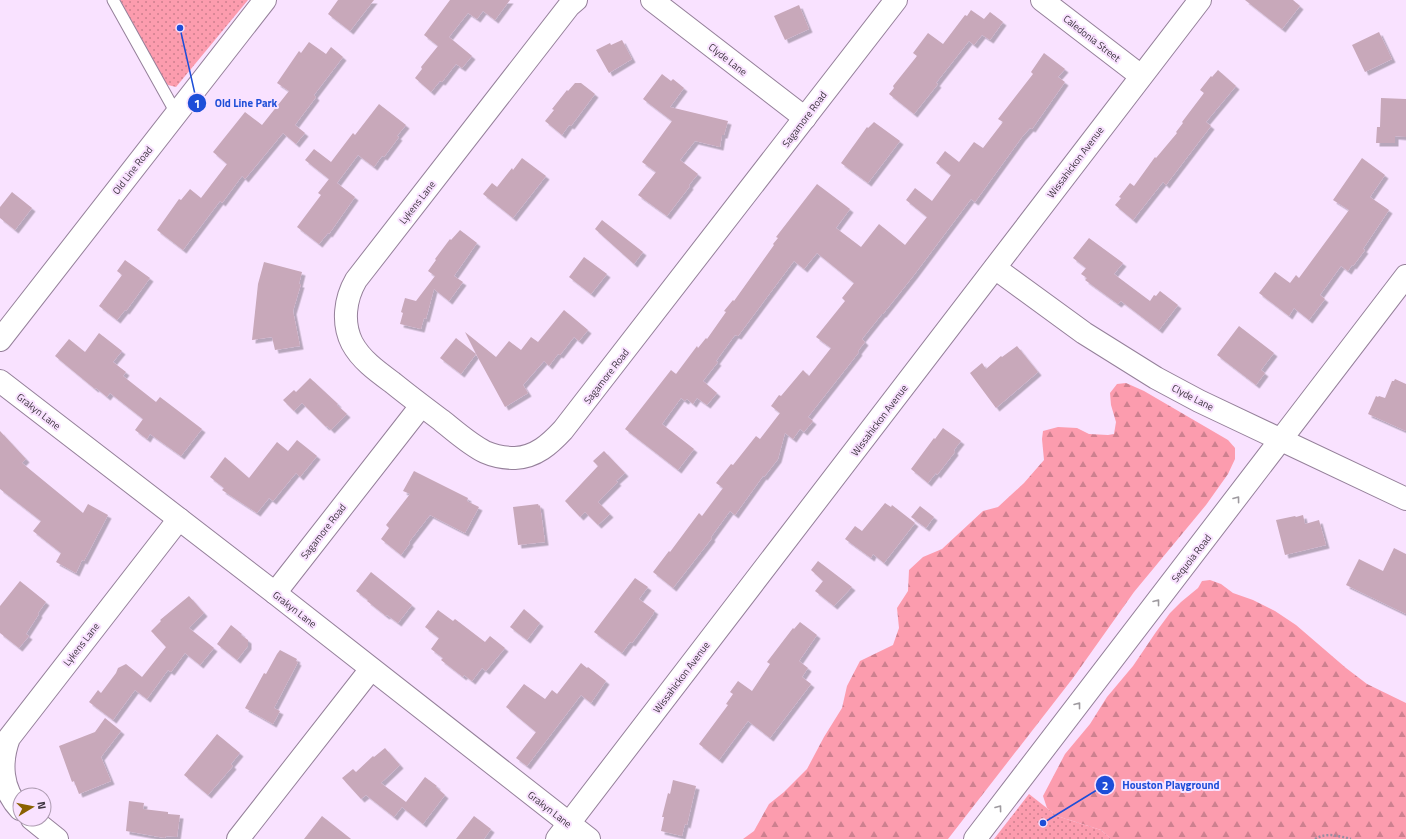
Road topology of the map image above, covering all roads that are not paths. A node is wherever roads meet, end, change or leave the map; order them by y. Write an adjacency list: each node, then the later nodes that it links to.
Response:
1 (113, 0): 9 (lane)
2 (265, 0): 9 (street, Old Line Road)
3 (576, 0): 15 (street, Lykens Lane)
4 (652, 0): 10 (street, Clyde Lane)
5 (896, 0): 10 (street, Sagamore Road)
6 (1042, 0): 8 (street, Caledonia Street)
7 (1200, 0): 8 (street, Wissahickon Avenue)
8 (1141, 76): 11 (street, Wissahickon Avenue)
9 (176, 113): 13 (street, Old Line Road)
10 (804, 118): 15 (street, Sagamore Road)
11 (995, 268): 16 (street, Clyde Lane); 23 (street, Wissahickon Avenue)
12 (1406, 276): 16 (street, Sequoia Road)
13 (0, 340)
14 (0, 381): 18 (street, Grakyn Lane)
15 (421, 406): 19 (street, Sagamore Road)
16 (1281, 440): 17 (street, Clyde Lane); 27 (street, Sequoia Road, one-way to 16)
17 (1406, 499)
18 (179, 519): 19 (street, Grakyn Lane); 21 (street, Lykens Lane)
19 (275, 593): 20 (street, Grakyn Lane)
20 (371, 669): 23 (street, Grakyn Lane); 25 (street)
21 (12, 799)
22 (42, 827): 24 (street)
23 (563, 831): 26 (street, Grakyn Lane)
24 (57, 839)
25 (238, 839)
26 (589, 839)
27 (975, 839)

